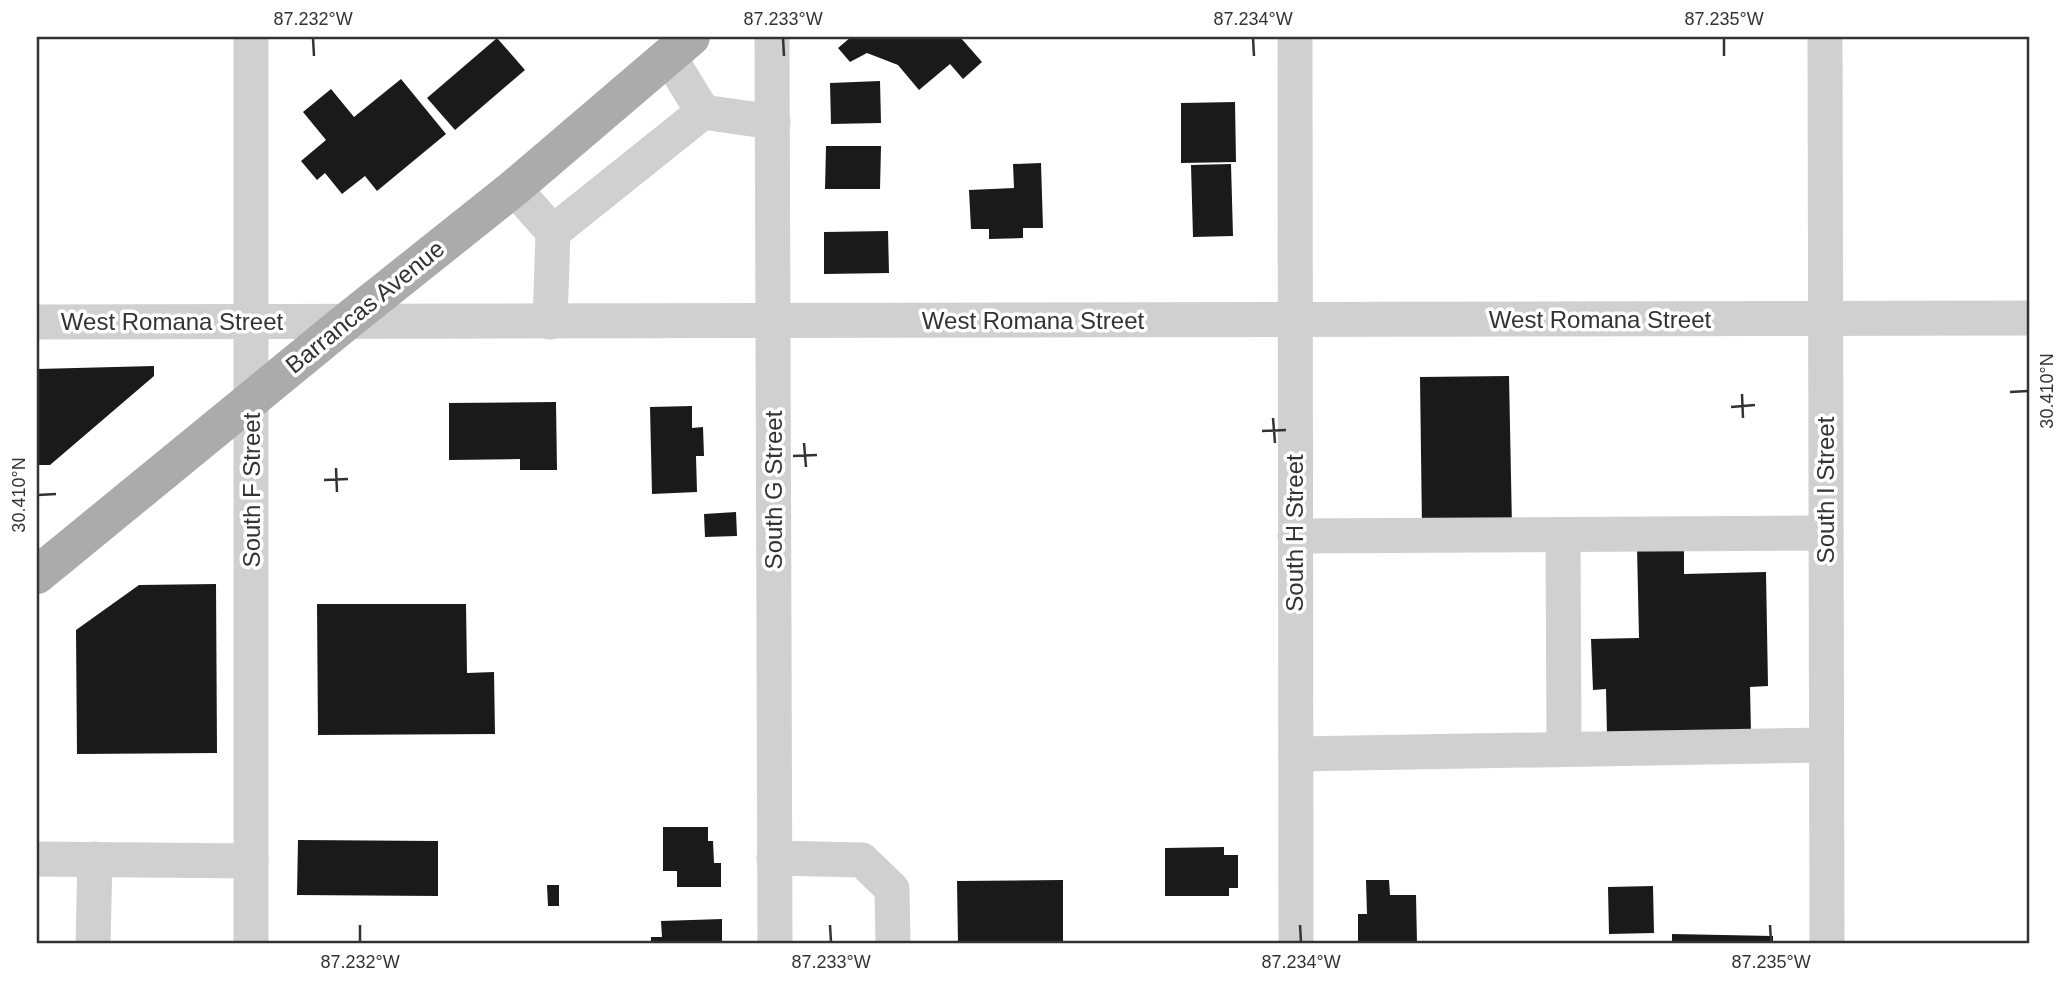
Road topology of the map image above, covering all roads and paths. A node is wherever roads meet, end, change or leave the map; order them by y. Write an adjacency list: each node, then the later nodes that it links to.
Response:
1 (251, 37): 14 (street, South F Street)
2 (772, 37): 7 (street, South G Street)
3 (1295, 37): 12 (street, South H Street)
4 (1825, 37): 11 (street, South I Street)
5 (680, 46): 6 (street); 8 (main road, Barrancas Avenue)
6 (703, 112): 7 (street); 9 (street)
7 (773, 122): 17 (street, South G Street)
8 (514, 188): 9 (street); 15 (main road, Barrancas Avenue)
9 (553, 232): 16 (street)
10 (2029, 318): 11 (street, West Romana Street)
11 (1826, 319): 12 (street, West Romana Street); 19 (street, South I Street)
12 (1295, 321): 17 (street, West Romana Street); 21 (street, South H Street)
13 (37, 322): 14 (street, West Romana Street)
14 (251, 322): 15 (street, West Romana Street); 18 (street, South F Street)
15 (346, 322): 16 (street, West Romana Street); 18 (main road, Barrancas Avenue)
16 (550, 322): 17 (street, West Romana Street)
17 (773, 322): 26 (street, South G Street)
18 (252, 399): 22 (main road, Barrancas Avenue); 29 (street, South F Street)
19 (1826, 533): 20 (street); 23 (street, South I Street)
20 (1563, 535): 21 (street); 24 (street)
21 (1295, 536): 25 (street, South H Street)
22 (37, 575)
23 (1826, 744): 24 (street); 35 (street, South I Street)
24 (1564, 749): 25 (street)
25 (1296, 754): 34 (street, South H Street)
26 (775, 858): 32 (street, South G Street); 33 (street)
27 (37, 859): 28 (street)
28 (95, 859): 29 (street); 30 (street)
29 (251, 861): 31 (street, South F Street)
30 (93, 944)
31 (251, 944)
32 (775, 944)
33 (893, 944)
34 (1296, 944)
35 (1826, 944)

